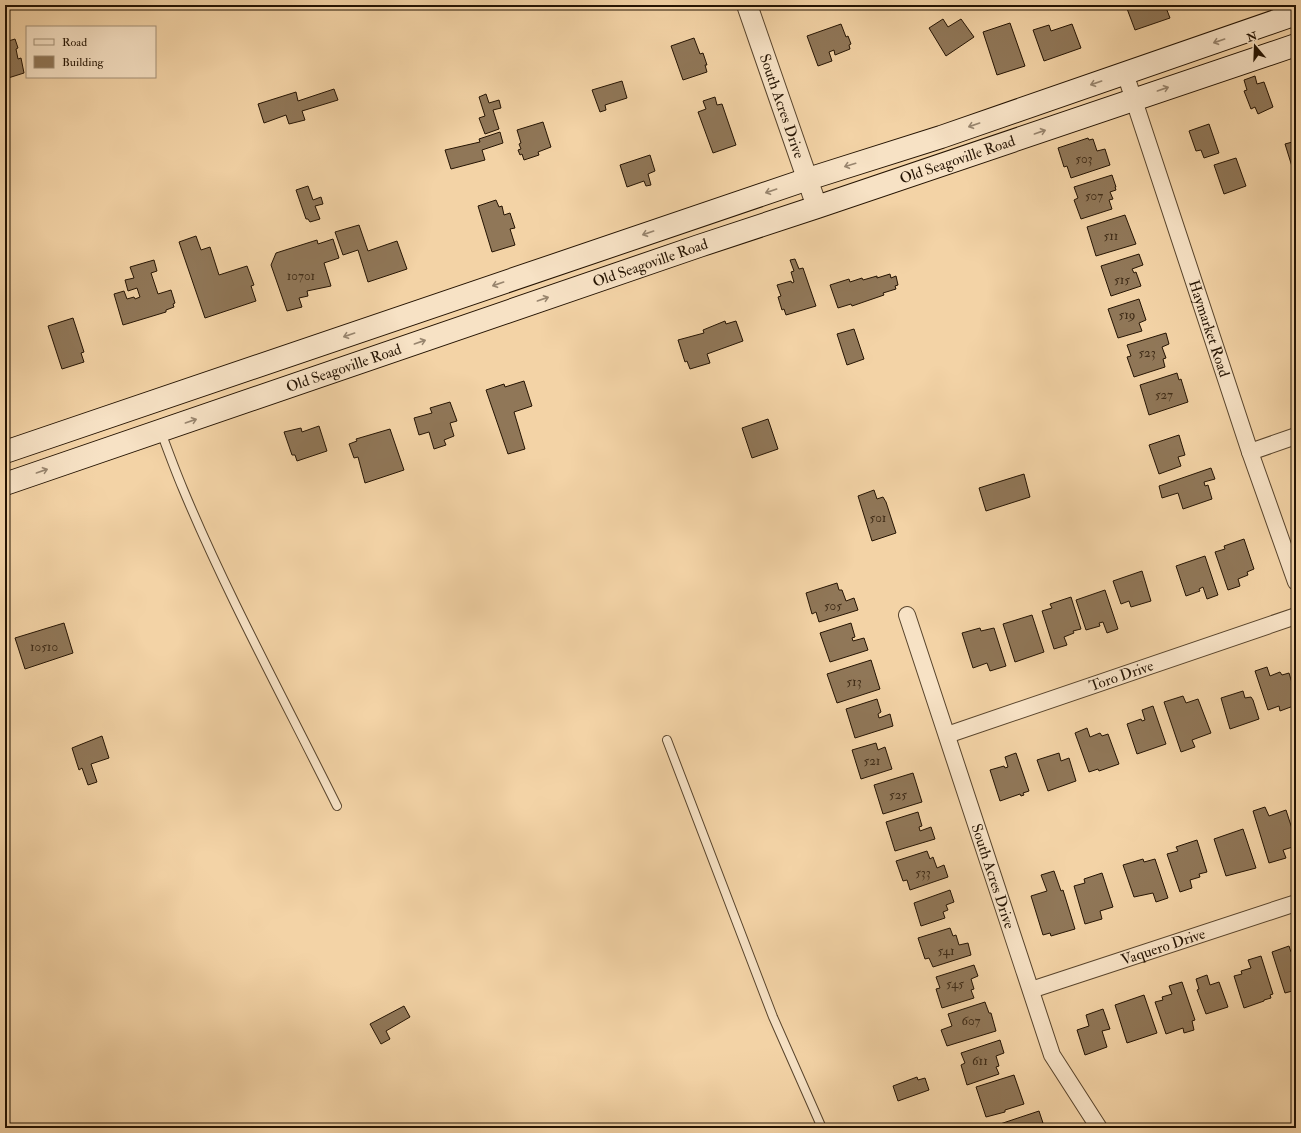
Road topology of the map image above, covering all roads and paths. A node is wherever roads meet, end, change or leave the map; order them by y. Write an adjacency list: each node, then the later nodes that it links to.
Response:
1 (747, 5): 6 (street, South Acres Drive)
2 (1296, 14): 4 (main road, Old Seagoville Road, one-way to 4)
3 (1296, 45): 5 (main road, Old Seagoville Road, one-way to 3)
4 (1125, 73): 5 (street, Haymarket Road); 6 (main road, Old Seagoville Road, one-way to 6)
5 (1133, 99): 7 (main road, Old Seagoville Road, one-way to 5); 14 (street, Haymarket Road)
6 (808, 179): 7 (street, South Acres Drive); 8 (main road, Old Seagoville Road, one-way to 8)
7 (817, 207): 9 (main road, Old Seagoville Road, one-way to 7)
8 (377, 326): 9 (main road); 10 (main road, Old Seagoville Road, one-way to 10)
9 (386, 354): 11 (main road, Old Seagoville Road, one-way to 9)
10 (151, 403): 11 (main road); 13 (main road, Old Seagoville Road)
11 (160, 431): 15 (main road, Old Seagoville Road, one-way to 11); 21 (lane)
12 (1296, 436): 14 (street)
13 (5, 452)
14 (1250, 452): 16 (street, Haymarket Road)
15 (5, 484)
16 (1296, 582)
17 (908, 615): 19 (street, South Acres Drive)
18 (1296, 616): 19 (street, Toro Drive)
19 (947, 736): 23 (street, South Acres Drive)
20 (667, 740): 24 (lane)
21 (337, 806)
22 (1296, 903): 23 (street, Vaquero Drive)
23 (1031, 990): 25 (street, South Acres Drive)
24 (822, 1128)
25 (1098, 1128)

